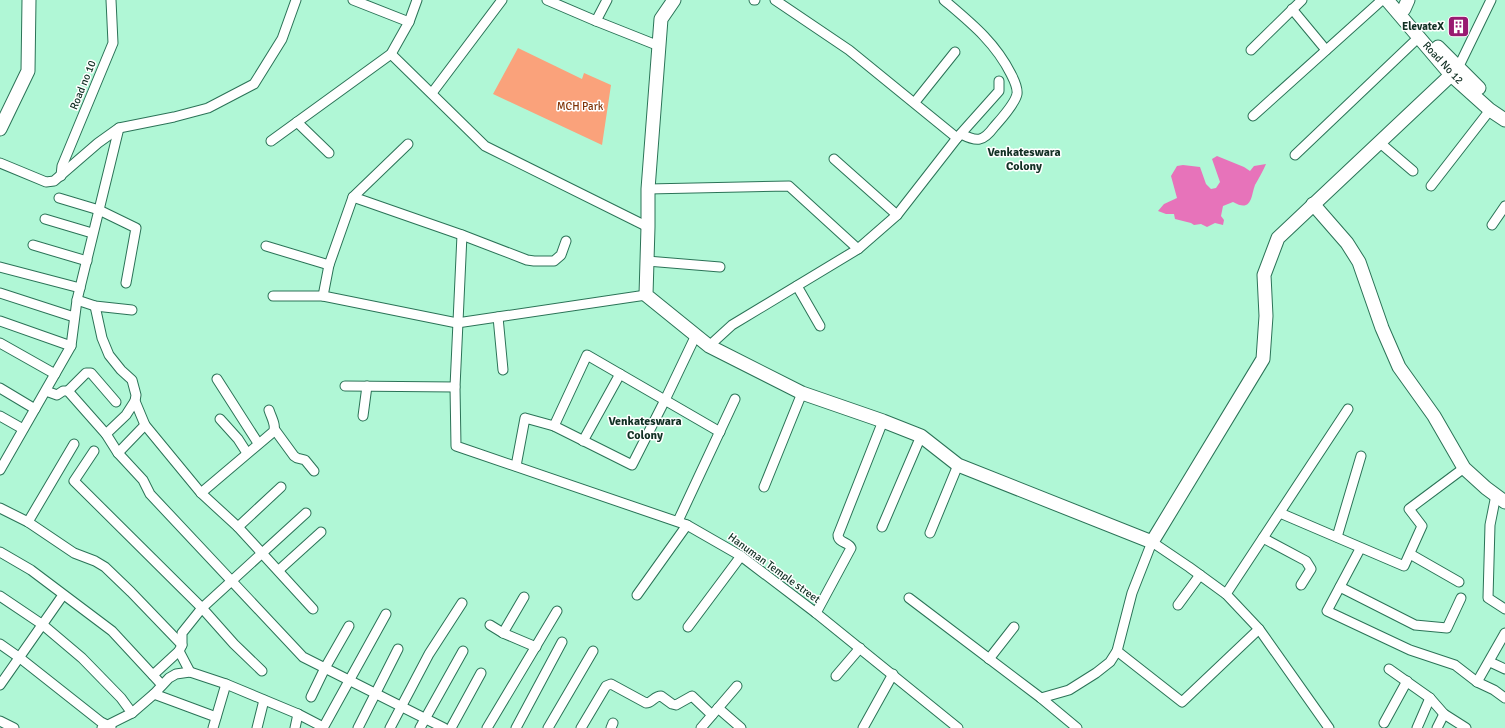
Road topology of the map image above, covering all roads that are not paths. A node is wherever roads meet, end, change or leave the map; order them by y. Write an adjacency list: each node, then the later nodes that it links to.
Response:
1 (29, 0): 36 (street)
2 (111, 0): 46 (street, Road no 10)
3 (296, 0): 35 (street)
4 (353, 0): 19 (street)
5 (417, 0): 19 (street)
6 (502, 0): 28 (street)
7 (547, 0): 18 (street)
8 (607, 0): 18 (street)
9 (674, 0): 21 (street)
10 (776, 0): 29 (street)
11 (944, 0): 37 (street)
12 (1302, 0): 17 (street)
13 (1382, 0): 23 (street)
14 (1387, 0): 20 (street, Road No 12)
15 (1491, 0): 26 (street)
16 (1403, 3): 26 (street)
17 (1292, 9): 22 (street); 23 (street)
18 (596, 21): 21 (street)
19 (409, 22): 25 (street)
20 (1419, 37): 26 (street, Road No 12); 42 (street)
21 (659, 46): 48 (street)
22 (1250, 50)
23 (1326, 50): 32 (street)
24 (955, 52): 29 (street)
25 (391, 54): 28 (street); 34 (street)
26 (1454, 72): 30 (street, Road No 12); 31 (street); 39 (street)
27 (999, 81): 37 (street)
28 (432, 93): 57 (street)
29 (915, 102): 37 (street)
30 (1490, 110): 33 (street, Road No 12); 47 (street)
31 (1505, 110)
32 (1253, 116)
33 (1505, 120)
34 (297, 122): 38 (street); 41 (street)
35 (119, 128): 46 (street); 53 (street)
36 (0, 129)
37 (959, 136): 54 (street)
38 (271, 141)
39 (1379, 142): 45 (street); 51 (street)
40 (408, 144): 49 (street)
41 (329, 153)
42 (1295, 155)
43 (834, 159): 54 (street)
44 (0, 163): 46 (street)
45 (1413, 171)
46 (61, 176)
47 (1430, 186)
48 (648, 189): 57 (street); 63 (street)
49 (353, 197): 59 (street); 66 (street)
50 (59, 198): 53 (street)
51 (1313, 204): 127 (street); 145 (street)
52 (1505, 206): 56 (street)
53 (99, 210): 58 (street); 69 (street)
54 (897, 215): 63 (street)
55 (45, 219): 58 (street)
56 (1492, 225)
57 (648, 227): 65 (street)
58 (92, 233): 64 (street)
59 (462, 235): 60 (street); 82 (street)
60 (566, 241)
61 (33, 245): 64 (street)
62 (266, 246): 66 (street)
63 (858, 249): 70 (street)
64 (87, 261): 71 (street)
65 (647, 261): 68 (street); 73 (street)
66 (329, 265): 75 (street)
67 (0, 267): 71 (street)
68 (720, 267)
69 (126, 283)
70 (797, 286): 83 (street); 87 (street)
71 (80, 288): 76 (street)
72 (0, 293): 79 (street)
73 (646, 295): 80 (street); 84 (street)
74 (273, 296): 75 (street)
75 (323, 296): 82 (street)
76 (77, 300): 77 (street); 79 (street)
77 (95, 306): 78 (street); 101 (street)
78 (132, 310)
79 (74, 317): 86 (street)
80 (498, 317): 82 (street); 88 (street)
81 (0, 321): 86 (street)
82 (457, 323): 94 (street)
83 (820, 326)
84 (696, 335): 87 (street); 100 (street)
85 (0, 342): 89 (street)
86 (71, 346): 89 (street)
87 (709, 346): 98 (street)
88 (503, 370)
89 (55, 374): 96 (street)
90 (620, 374): 100 (street); 111 (street); 117 (street)
91 (217, 379): 118 (street)
92 (345, 386): 93 (street)
93 (367, 386): 94 (street); 107 (street)
94 (455, 387): 126 (street, Hanuman Temple street)
95 (0, 388): 103 (street)
96 (46, 391): 97 (street); 103 (street)
97 (68, 391): 102 (street); 115 (street)
98 (802, 394): 109 (street); 130 (street)
99 (735, 399): 114 (street)
100 (665, 400): 114 (street); 117 (street)
101 (135, 401): 110 (street); 115 (street)
102 (116, 402)
103 (35, 409): 112 (street)
104 (1348, 409): 135 (street)
105 (269, 410): 113 (street)
106 (0, 416): 112 (street)
107 (363, 416)
108 (220, 420): 122 (street)
109 (883, 421): 116 (street); 170 (street)
110 (145, 425): 121 (street); 131 (street)
111 (554, 426): 117 (street); 126 (street)
112 (23, 429): 124 (street)
113 (275, 430): 118 (street); 128 (street)
114 (720, 432): 136 (street)
115 (106, 434): 121 (street)
116 (921, 436): 125 (street); 140 (street)
117 (583, 441)
118 (258, 443): 122 (street)
119 (74, 444): 137 (street)
120 (94, 450): 166 (street)
121 (118, 452): 153 (street)
122 (247, 454): 131 (street)
123 (1361, 456): 144 (street)
124 (1, 464)
125 (958, 465): 142 (street); 145 (street)
126 (516, 466): 136 (street, Hanuman Temple street)
127 (1464, 468): 132 (street); 149 (street)
128 (314, 471)
129 (281, 487): 139 (street)
130 (764, 487)
131 (201, 493): 139 (street)
132 (1500, 499): 168 (street)
133 (0, 508): 137 (street)
134 (306, 513): 148 (street)
135 (1280, 513): 143 (street); 144 (street)
136 (678, 521): 138 (street, Hanuman Temple street)
137 (28, 522): 189 (street)
138 (688, 525): 150 (street, Hanuman Temple street); 159 (street)
139 (238, 527): 148 (street)
140 (882, 527)
141 (321, 532): 151 (street)
142 (930, 533)
143 (1263, 538): 155 (street); 157 (street)
144 (1337, 538): 146 (street)
145 (1152, 542): 152 (street); 187 (street)
146 (1360, 549): 149 (street); 156 (street)
147 (0, 552): 158 (street)
148 (263, 553): 151 (street); 153 (street)
149 (1410, 554): 154 (street)
150 (741, 556): 170 (street, Hanuman Temple street); 175 (street)
151 (279, 570): 167 (street)
152 (1200, 575): 157 (street); 165 (street)
153 (232, 580): 166 (street); 192 (street)
154 (1459, 582)
155 (1301, 585)
156 (1340, 587): 163 (street); 202 (street)
157 (1226, 594): 177 (street)
158 (63, 595): 172 (street); 199 (street)
159 (637, 595)
160 (0, 596): 172 (street)
161 (524, 597): 178 (street)
162 (910, 598): 190 (street)
163 (1461, 598)
164 (462, 603): 213 (street)
165 (1178, 606)
166 (202, 608): 189 (street); 195 (street)
167 (313, 609)
168 (1505, 609)
169 (557, 612): 182 (street)
170 (816, 613): 184 (street, Hanuman Temple street)
171 (386, 614): 200 (street)
172 (43, 625): 188 (street); 214 (street)
173 (490, 625): 178 (street)
174 (349, 626): 192 (street)
175 (688, 627)
176 (1014, 627): 190 (street)
177 (1259, 629): 187 (street); 242 (street)
178 (503, 633): 182 (street)
179 (1504, 638): 191 (street)
180 (562, 642): 234 (street)
181 (0, 644): 188 (street)
182 (536, 647): 233 (street)
183 (398, 648): 206 (street)
184 (860, 648): 197 (street, Hanuman Temple street); 198 (street)
185 (463, 651): 219 (street)
186 (593, 651): 235 (street)
187 (1117, 651): 209 (street)
188 (20, 658): 204 (street); 222 (street)
189 (184, 658): 199 (street); 199 (street); 203 (street)
190 (989, 659): 209 (street)
191 (1490, 662): 194 (street); 202 (street)
192 (325, 668): 200 (street); 208 (street)
193 (1389, 669): 201 (street)
194 (1505, 670)
195 (262, 671)
196 (481, 673): 232 (street)
197 (893, 674): 239 (street); 240 (street, Hanuman Temple street)
198 (836, 676)
199 (157, 680): 207 (street)
200 (351, 680): 206 (street); 223 (street)
201 (1407, 681): 210 (street); 221 (street)
202 (1477, 682): 211 (street)
203 (226, 684): 212 (street); 218 (street)
204 (0, 685)
205 (737, 686): 215 (street)
206 (376, 693): 213 (street); 228 (street)
207 (154, 694): 214 (street); 218 (street)
208 (311, 697)
209 (1041, 698): 241 (street)
210 (1430, 698): 217 (street); 243 (street)
211 (1505, 698)
212 (264, 700): 216 (street); 226 (street)
213 (401, 706): 219 (street); 229 (street)
214 (130, 711): 222 (street)
215 (715, 711): 236 (street); 237 (street); 238 (street)
216 (298, 714): 223 (street); 227 (street)
217 (1444, 714): 244 (street); 245 (street)
218 (216, 717): 225 (street)
219 (425, 718): 230 (street); 231 (street)
220 (0, 722): 224 (street)
221 (1384, 722)
222 (103, 724)
223 (325, 724)
224 (14, 728)
225 (213, 728)
226 (257, 728)
227 (295, 728)
228 (358, 728)
229 (390, 728)
230 (420, 728)
231 (444, 728)
232 (451, 728)
233 (487, 728)
234 (516, 728)
235 (548, 728)
236 (581, 728)
237 (700, 728)
238 (741, 728)
239 (863, 728)
240 (958, 728)
241 (1077, 728)
242 (1329, 728)
243 (1417, 728)
244 (1437, 728)
245 (1466, 728)

